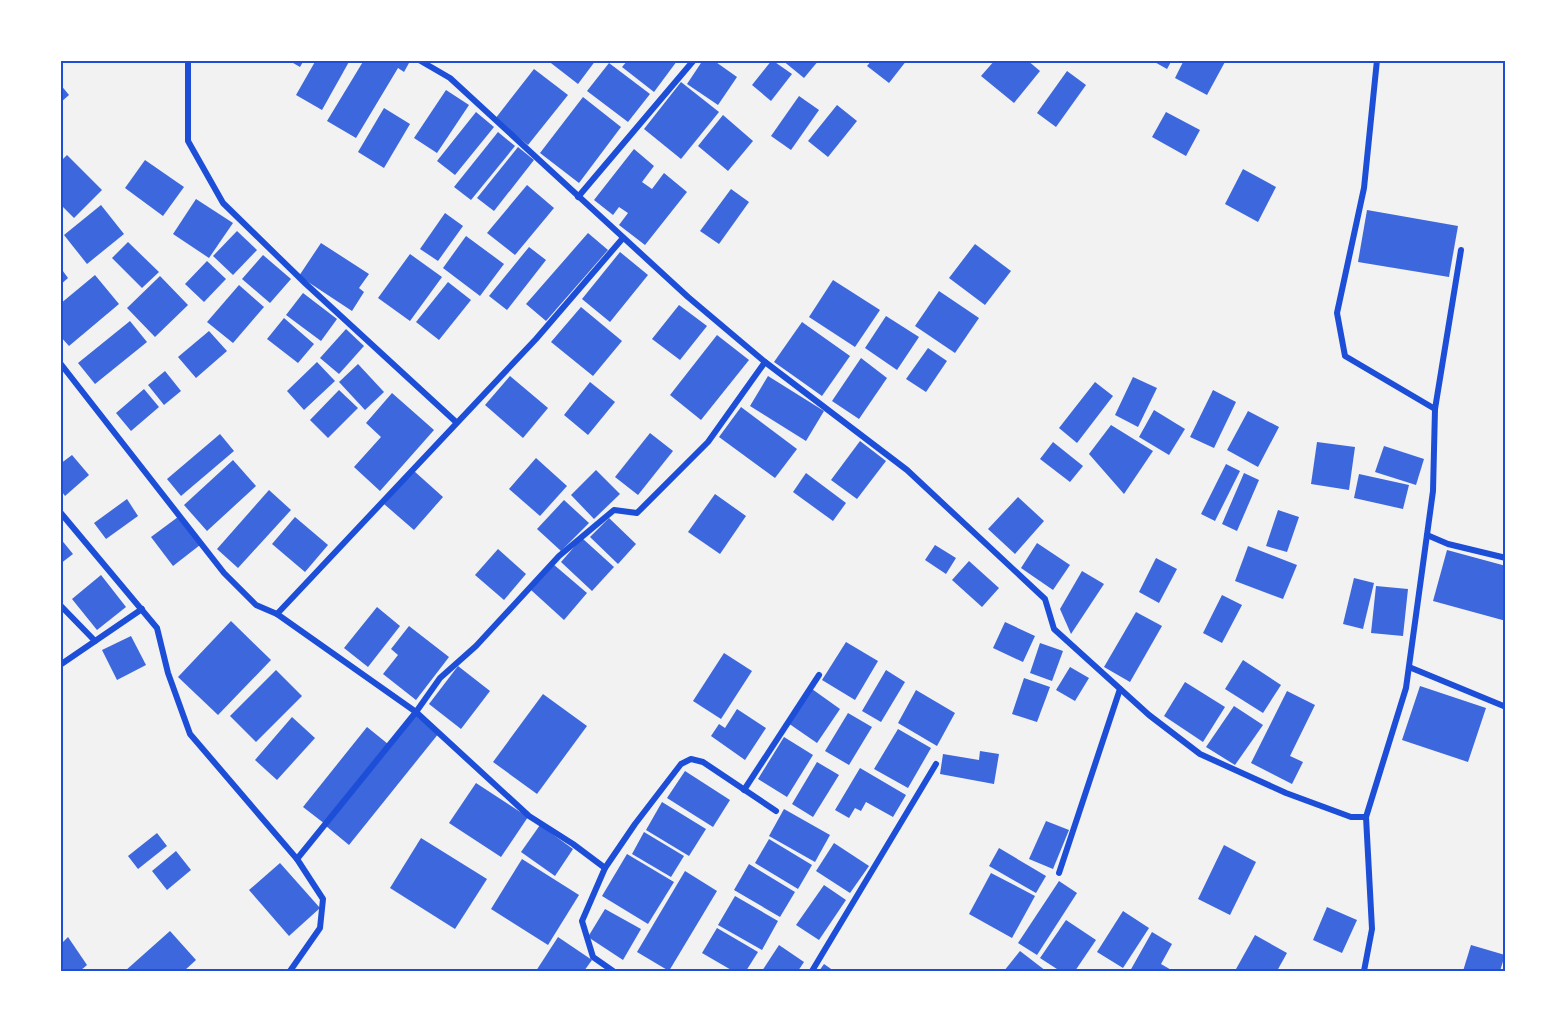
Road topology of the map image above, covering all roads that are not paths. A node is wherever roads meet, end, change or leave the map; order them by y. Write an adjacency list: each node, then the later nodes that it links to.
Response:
1 (188, 60): 11 (street)
2 (419, 60): 5 (street)
3 (694, 60): 5 (street)
4 (1377, 60): 10 (street)
5 (578, 197): 6 (street)
6 (623, 238): 8 (street); 11 (street)
7 (1461, 250): 10 (street)
8 (765, 362): 22 (street); 24 (street)
9 (60, 363): 17 (street)
10 (1435, 409): 13 (street)
11 (456, 422): 17 (street)
12 (60, 512): 16 (street)
13 (1427, 535): 14 (street); 20 (street)
14 (1506, 558)
15 (60, 605): 18 (street)
16 (142, 609): 18 (street); 29 (street)
17 (277, 614): 24 (street)
18 (95, 641): 19 (street)
19 (60, 665)
20 (1409, 667): 23 (street); 28 (street)
21 (819, 675): 26 (street)
22 (1120, 689): 28 (street); 31 (street)
23 (1506, 707)
24 (416, 712): 29 (street); 30 (street)
25 (936, 764): 34 (street)
26 (744, 790): 27 (street); 30 (street)
27 (776, 811)
28 (1366, 817): 35 (street)
29 (297, 859): 32 (street)
30 (605, 868): 33 (street)
31 (1059, 873)
32 (290, 971)
33 (613, 971)
34 (812, 971)
35 (1364, 971)

